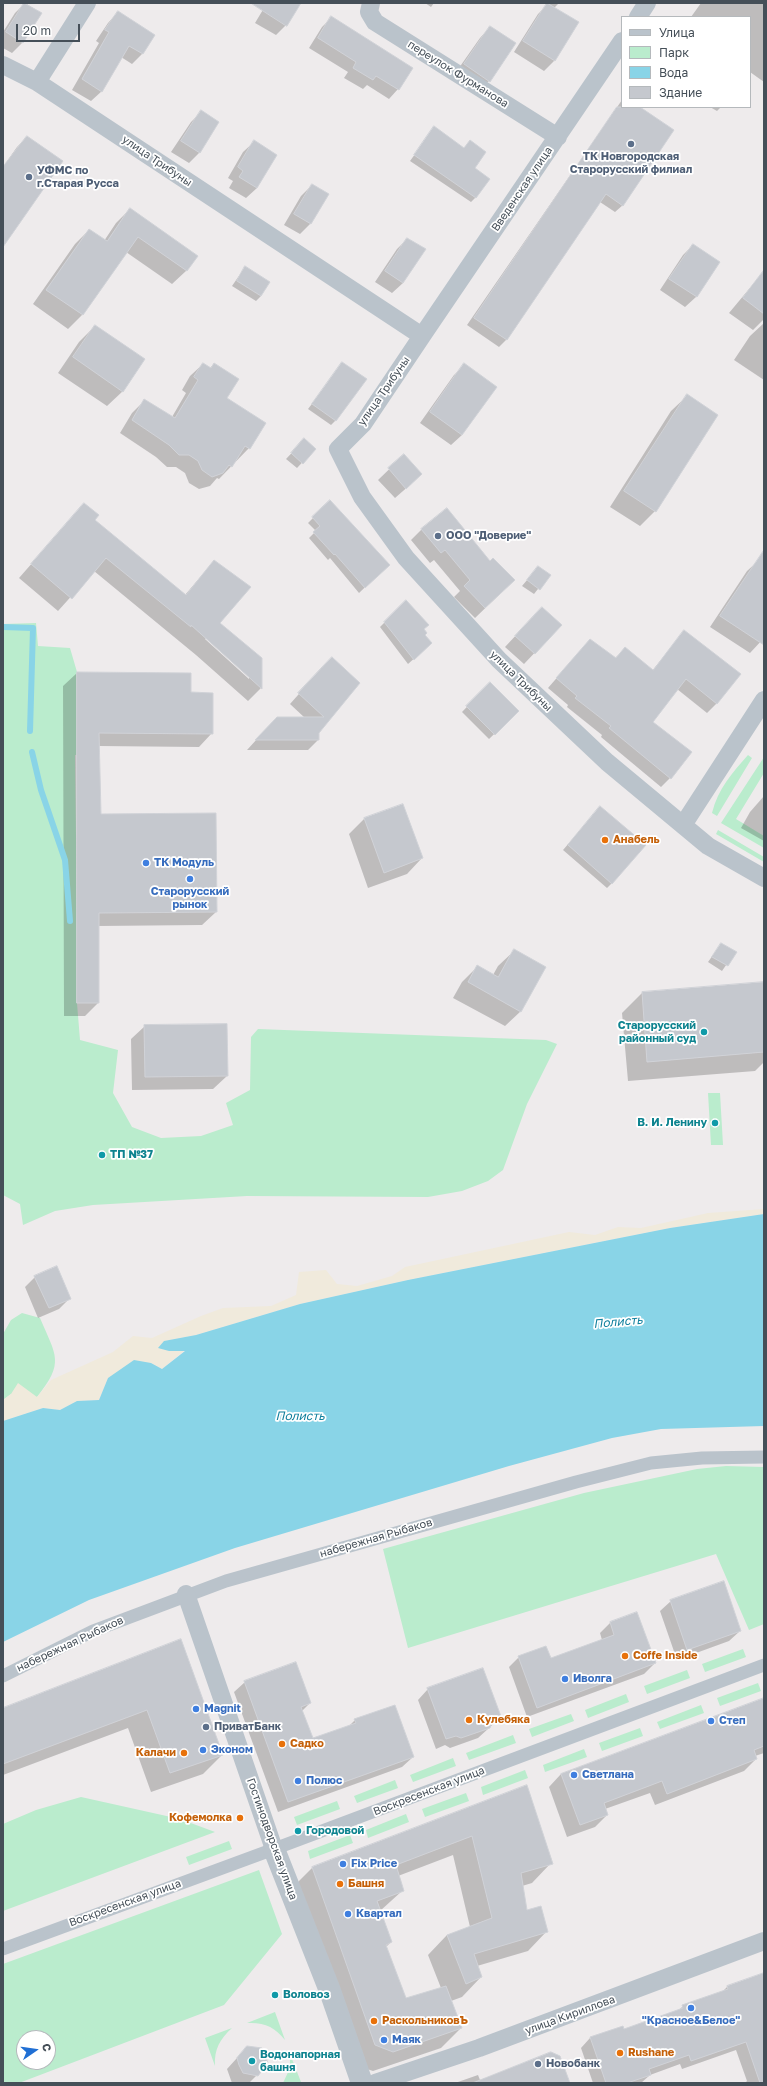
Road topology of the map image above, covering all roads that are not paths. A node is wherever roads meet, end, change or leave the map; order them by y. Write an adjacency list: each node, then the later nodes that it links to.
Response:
1 (87, 3): 7 (street)
2 (372, 3): 8 (street, переулок Фурманова)
3 (647, 3): 4 (street)
4 (639, 16)
5 (621, 42): 8 (street, Введенская улица)
6 (3, 65): 7 (street, улица Трибуны)
7 (38, 82): 9 (street, улица Трибуны)
8 (558, 137): 9 (street, Введенская улица)
9 (422, 336): 11 (street, улица Трибуны)
10 (764, 700): 11 (street)
11 (683, 825): 12 (street, улица Трибуны)
12 (764, 878)
13 (764, 1457): 14 (street, набережная Рыбаков)
14 (186, 1594): 16 (street, набережная Рыбаков); 17 (street, Гостинодворская улица)
15 (764, 1665): 17 (street, Воскресенская улица)
16 (3, 1676)
17 (274, 1849): 19 (street, Воскресенская улица); 20 (street, Гостинодворская улица)
18 (764, 1941): 21 (street, улица Кириллова)
19 (3, 1949)
20 (362, 2083)
21 (375, 2083)

